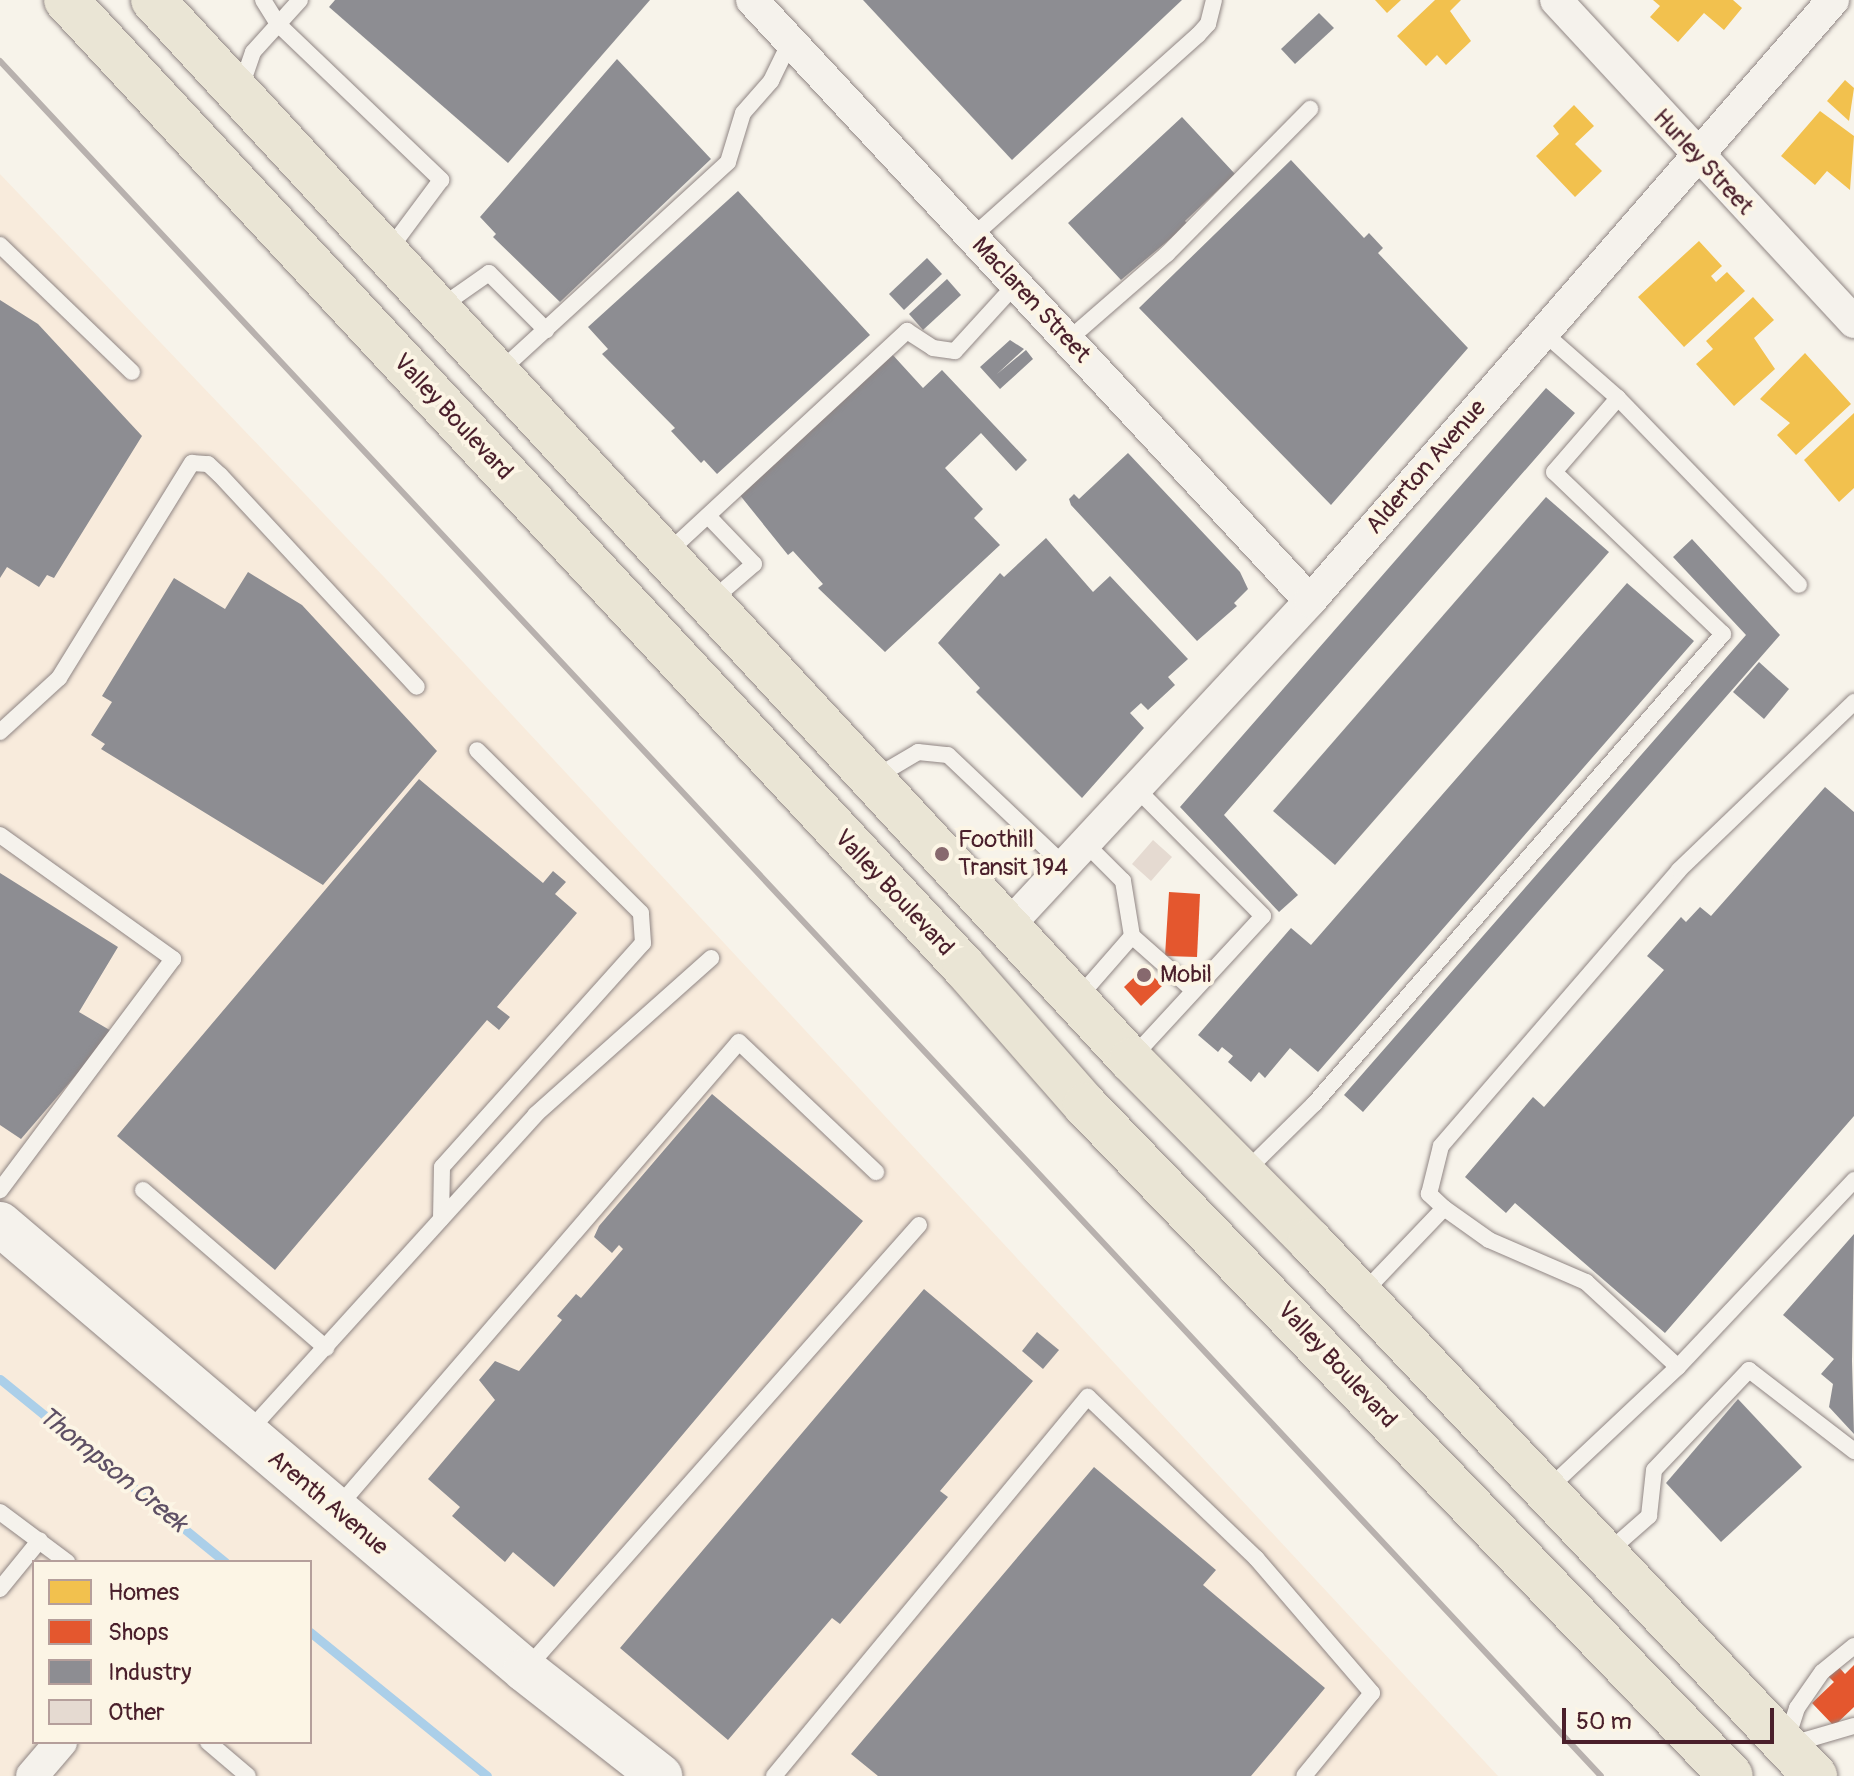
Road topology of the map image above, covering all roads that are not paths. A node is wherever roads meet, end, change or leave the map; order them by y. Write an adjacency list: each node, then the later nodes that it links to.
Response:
1 (66, 0): 43 (main road, Valley Boulevard)
2 (75, 0): 12 (main road)
3 (153, 0): 12 (main road)
4 (263, 0): 10 (lane)
5 (300, 0): 10 (lane)
6 (752, 0): 11 (street, Maclaren Street)
7 (1214, 0): 15 (lane)
8 (1556, 0): 14 (street, Hurley Street)
9 (1833, 0): 14 (street, Alderton Avenue)
10 (278, 24): 12 (lane); 17 (lane)
11 (790, 42): 15 (street, Maclaren Street); 21 (lane)
12 (239, 93): 17 (main road)
13 (1310, 109): 23 (lane)
14 (1696, 156): 20 (street, Hurley Street); 22 (street, Alderton Avenue)
15 (972, 237): 18 (street, Maclaren Street)
16 (0, 245): 24 (lane)
17 (388, 252): 19 (main road)
18 (1016, 284): 23 (street, Maclaren Street); 27 (lane)
19 (438, 310): 21 (lane); 25 (main road)
20 (1854, 322)
21 (546, 330): 25 (lane)
22 (1543, 332): 26 (lane); 30 (street, Alderton Avenue)
23 (1068, 340): 30 (street, Maclaren Street)
24 (132, 372)
25 (495, 375): 28 (main road)
26 (1618, 398): 29 (lane); 48 (lane)
27 (709, 517): 28 (lane); 31 (lane)
28 (664, 556): 31 (main road)
29 (1799, 585)
30 (1310, 601): 37 (street, Alderton Avenue)
31 (706, 605): 36 (main road)
32 (417, 687): 34 (lane)
33 (1854, 702): 52 (lane)
34 (0, 732)
35 (477, 750): 53 (lane)
36 (873, 779): 39 (lane); 40 (main road)
37 (1136, 788): 39 (street, Alderton Avenue); 44 (lane)
38 (0, 835): 50 (lane)
39 (1075, 854): 40 (street, Alderton Avenue); 41 (lane)
40 (1010, 924): 43 (main road); 45 (main road)
41 (1132, 936): 44 (lane); 45 (lane)
42 (711, 958): 53 (lane)
43 (965, 968): 79 (main road, Valley Boulevard)
44 (1192, 989): 46 (lane)
45 (1077, 999): 46 (main road)
46 (1131, 1060): 48 (main road)
47 (876, 1172): 62 (lane)
48 (1243, 1173): 56 (main road)
49 (1854, 1180): 58 (lane)
50 (0, 1190)
51 (143, 1190): 57 (lane)
52 (1444, 1208): 56 (lane); 58 (lane)
53 (441, 1219): 57 (lane)
54 (0, 1224): 59 (street, Arenth Avenue)
55 (919, 1225): 69 (lane)
56 (1361, 1296): 61 (main road)
57 (326, 1348): 59 (lane)
58 (1678, 1367): 61 (lane)
59 (247, 1434): 62 (street, Arenth Avenue)
60 (1854, 1451): 65 (lane)
61 (1544, 1493): 65 (main road)
62 (336, 1509): 69 (street, Arenth Avenue)
63 (0, 1512): 64 (lane)
64 (40, 1540): 66 (lane); 67 (lane)
65 (1604, 1556): 73 (main road)
66 (65, 1560)
67 (0, 1589)
68 (1854, 1646): 73 (lane)
69 (525, 1670): 76 (street, Arenth Avenue)
70 (1854, 1726): 73 (lane)
71 (59, 1744): 74 (street)
72 (210, 1744): 75 (lane)
73 (1800, 1761)
74 (32, 1776)
75 (248, 1776)
76 (660, 1776)
77 (774, 1776): 78 (lane)
78 (1304, 1776)
79 (1731, 1776)

